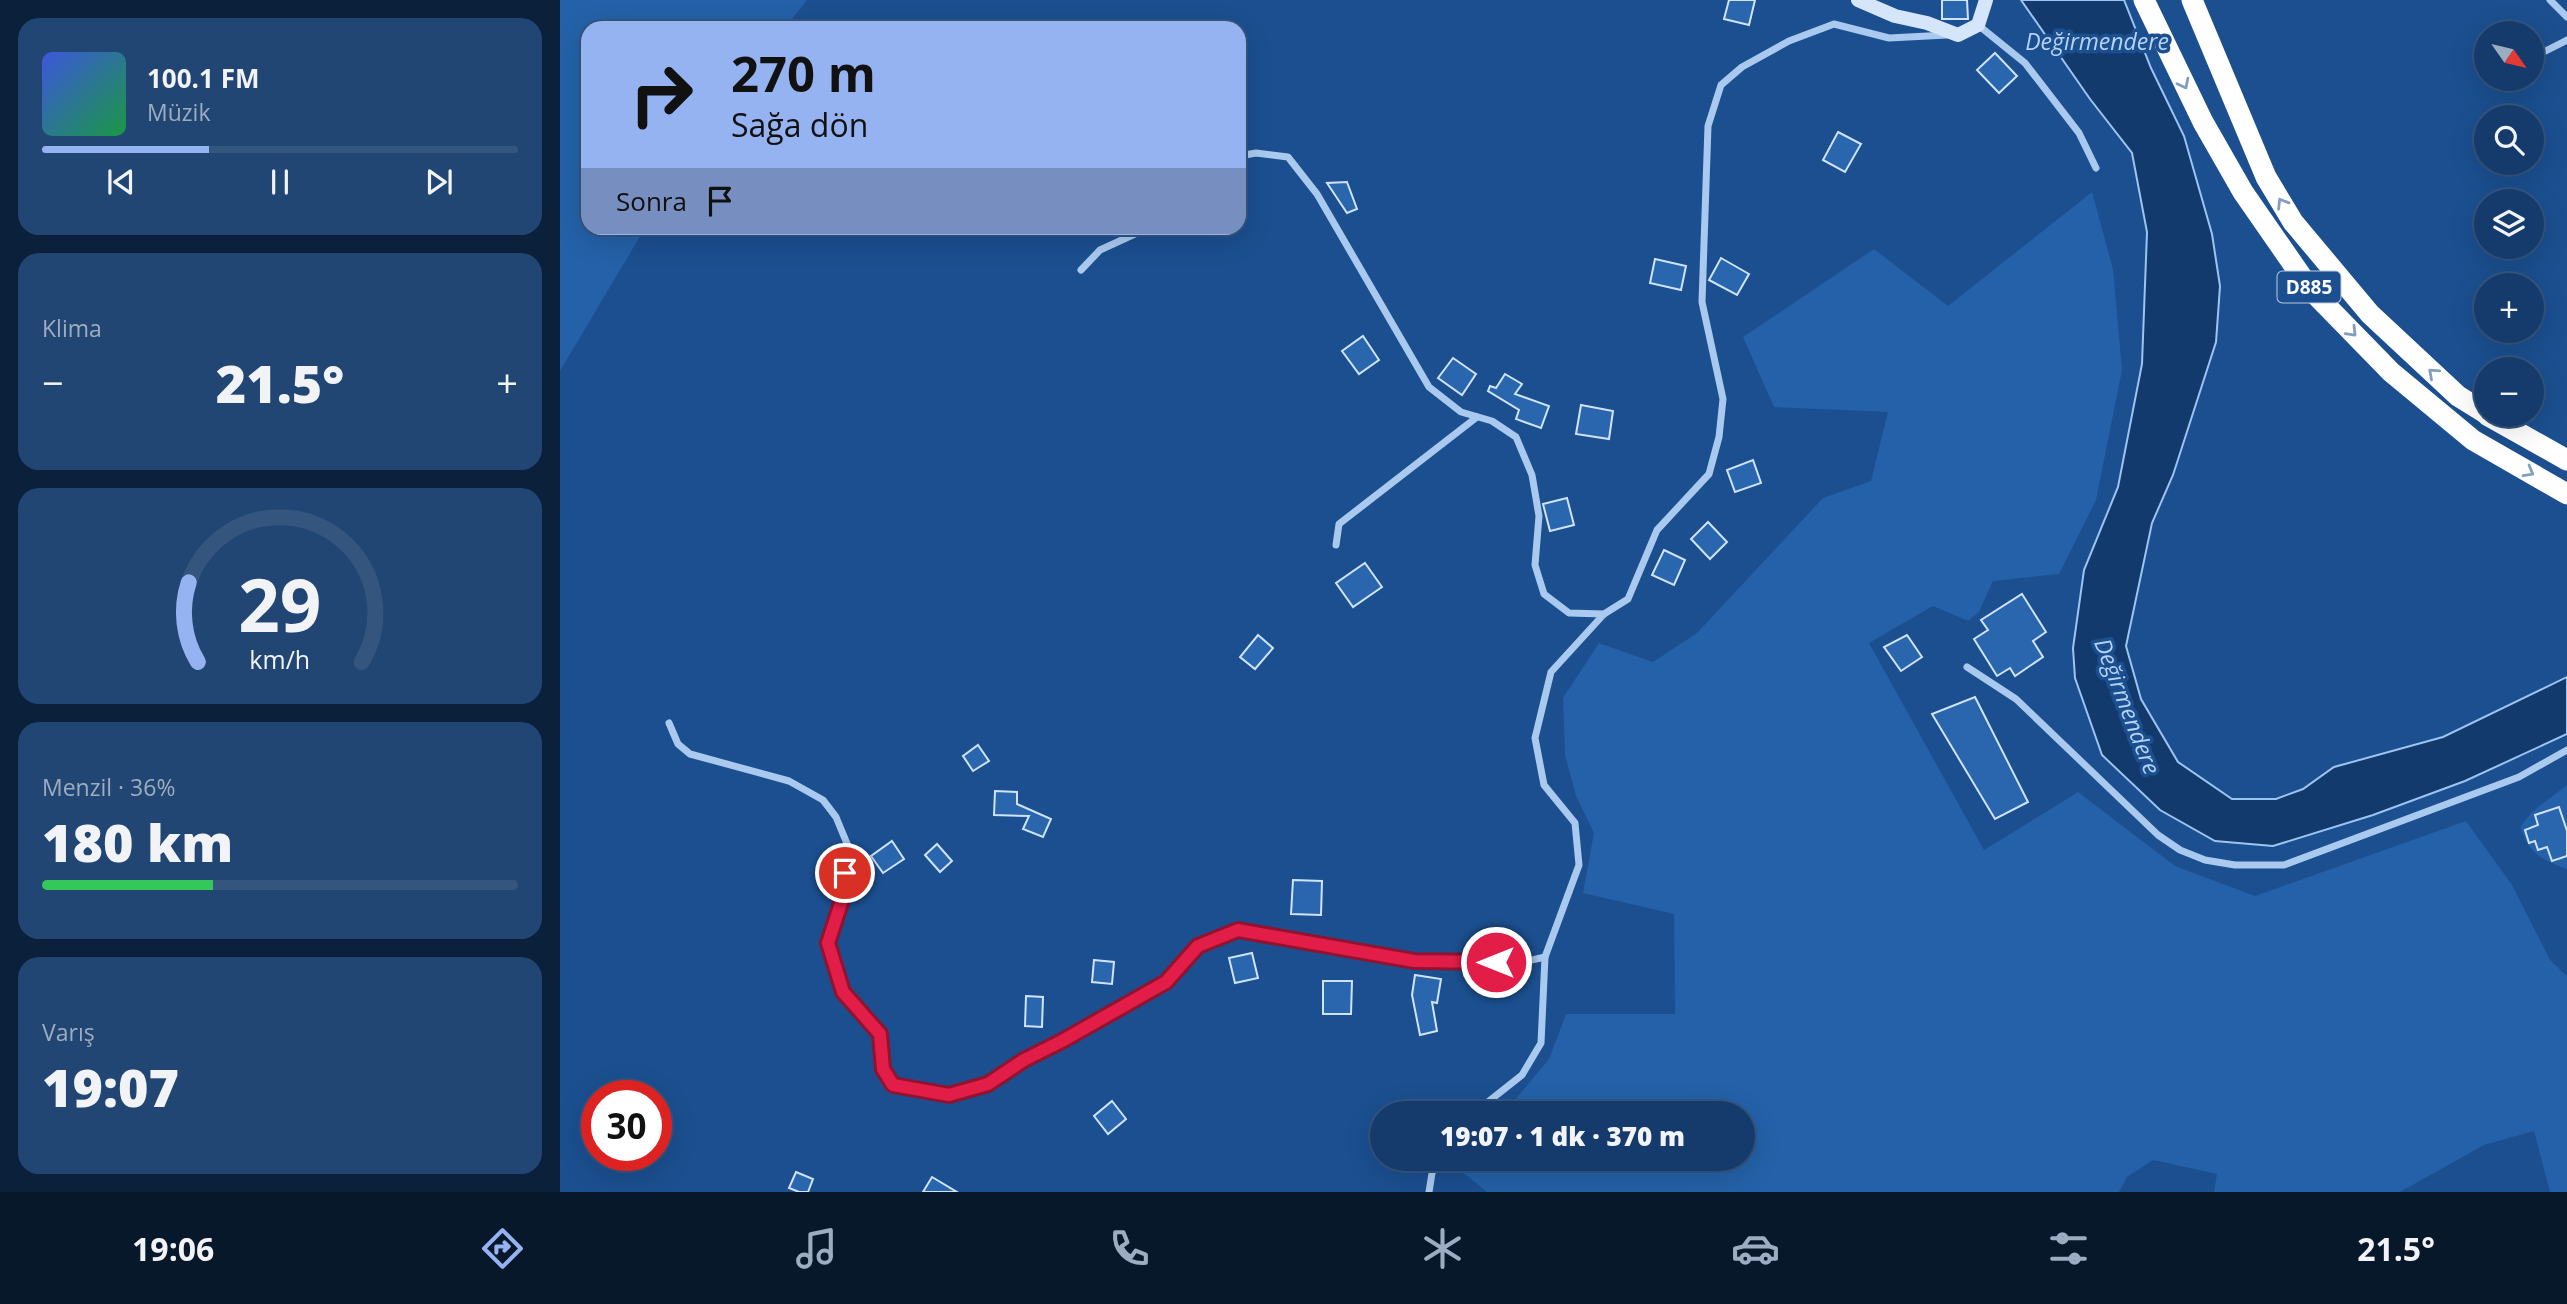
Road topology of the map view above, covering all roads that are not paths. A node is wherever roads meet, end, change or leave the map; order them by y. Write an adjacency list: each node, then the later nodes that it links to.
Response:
1 (1858, 0): 8 (street)
2 (1986, 0): 7 (street)
3 (2144, 0): 19 (highway, D885, one-way to 19)
4 (2192, 0): 15 (highway, D885, one-way to 4)
5 (2550, 0): 6 (street)
6 (2567, 18)
7 (1978, 25): 8 (street); 12 (street)
8 (1958, 35): 21 (street)
9 (2567, 40): 10 (street)
10 (2544, 52)
11 (1246, 155): 16 (street)
12 (2096, 168)
13 (1132, 235): 14 (street)
14 (1081, 270)
15 (2474, 406)
16 (1478, 417): 20 (street); 21 (street)
17 (2508, 427): 18 (highway, D885)
18 (2567, 460)
19 (2567, 494)
20 (1336, 545)
21 (1604, 614): 25 (street)
22 (1967, 667): 24 (street)
23 (669, 723): 25 (street)
24 (2567, 750)
25 (1545, 957): 26 (street)
26 (1489, 1101)
27 (1433, 1171): 28 (street)
28 (1429, 1192)

